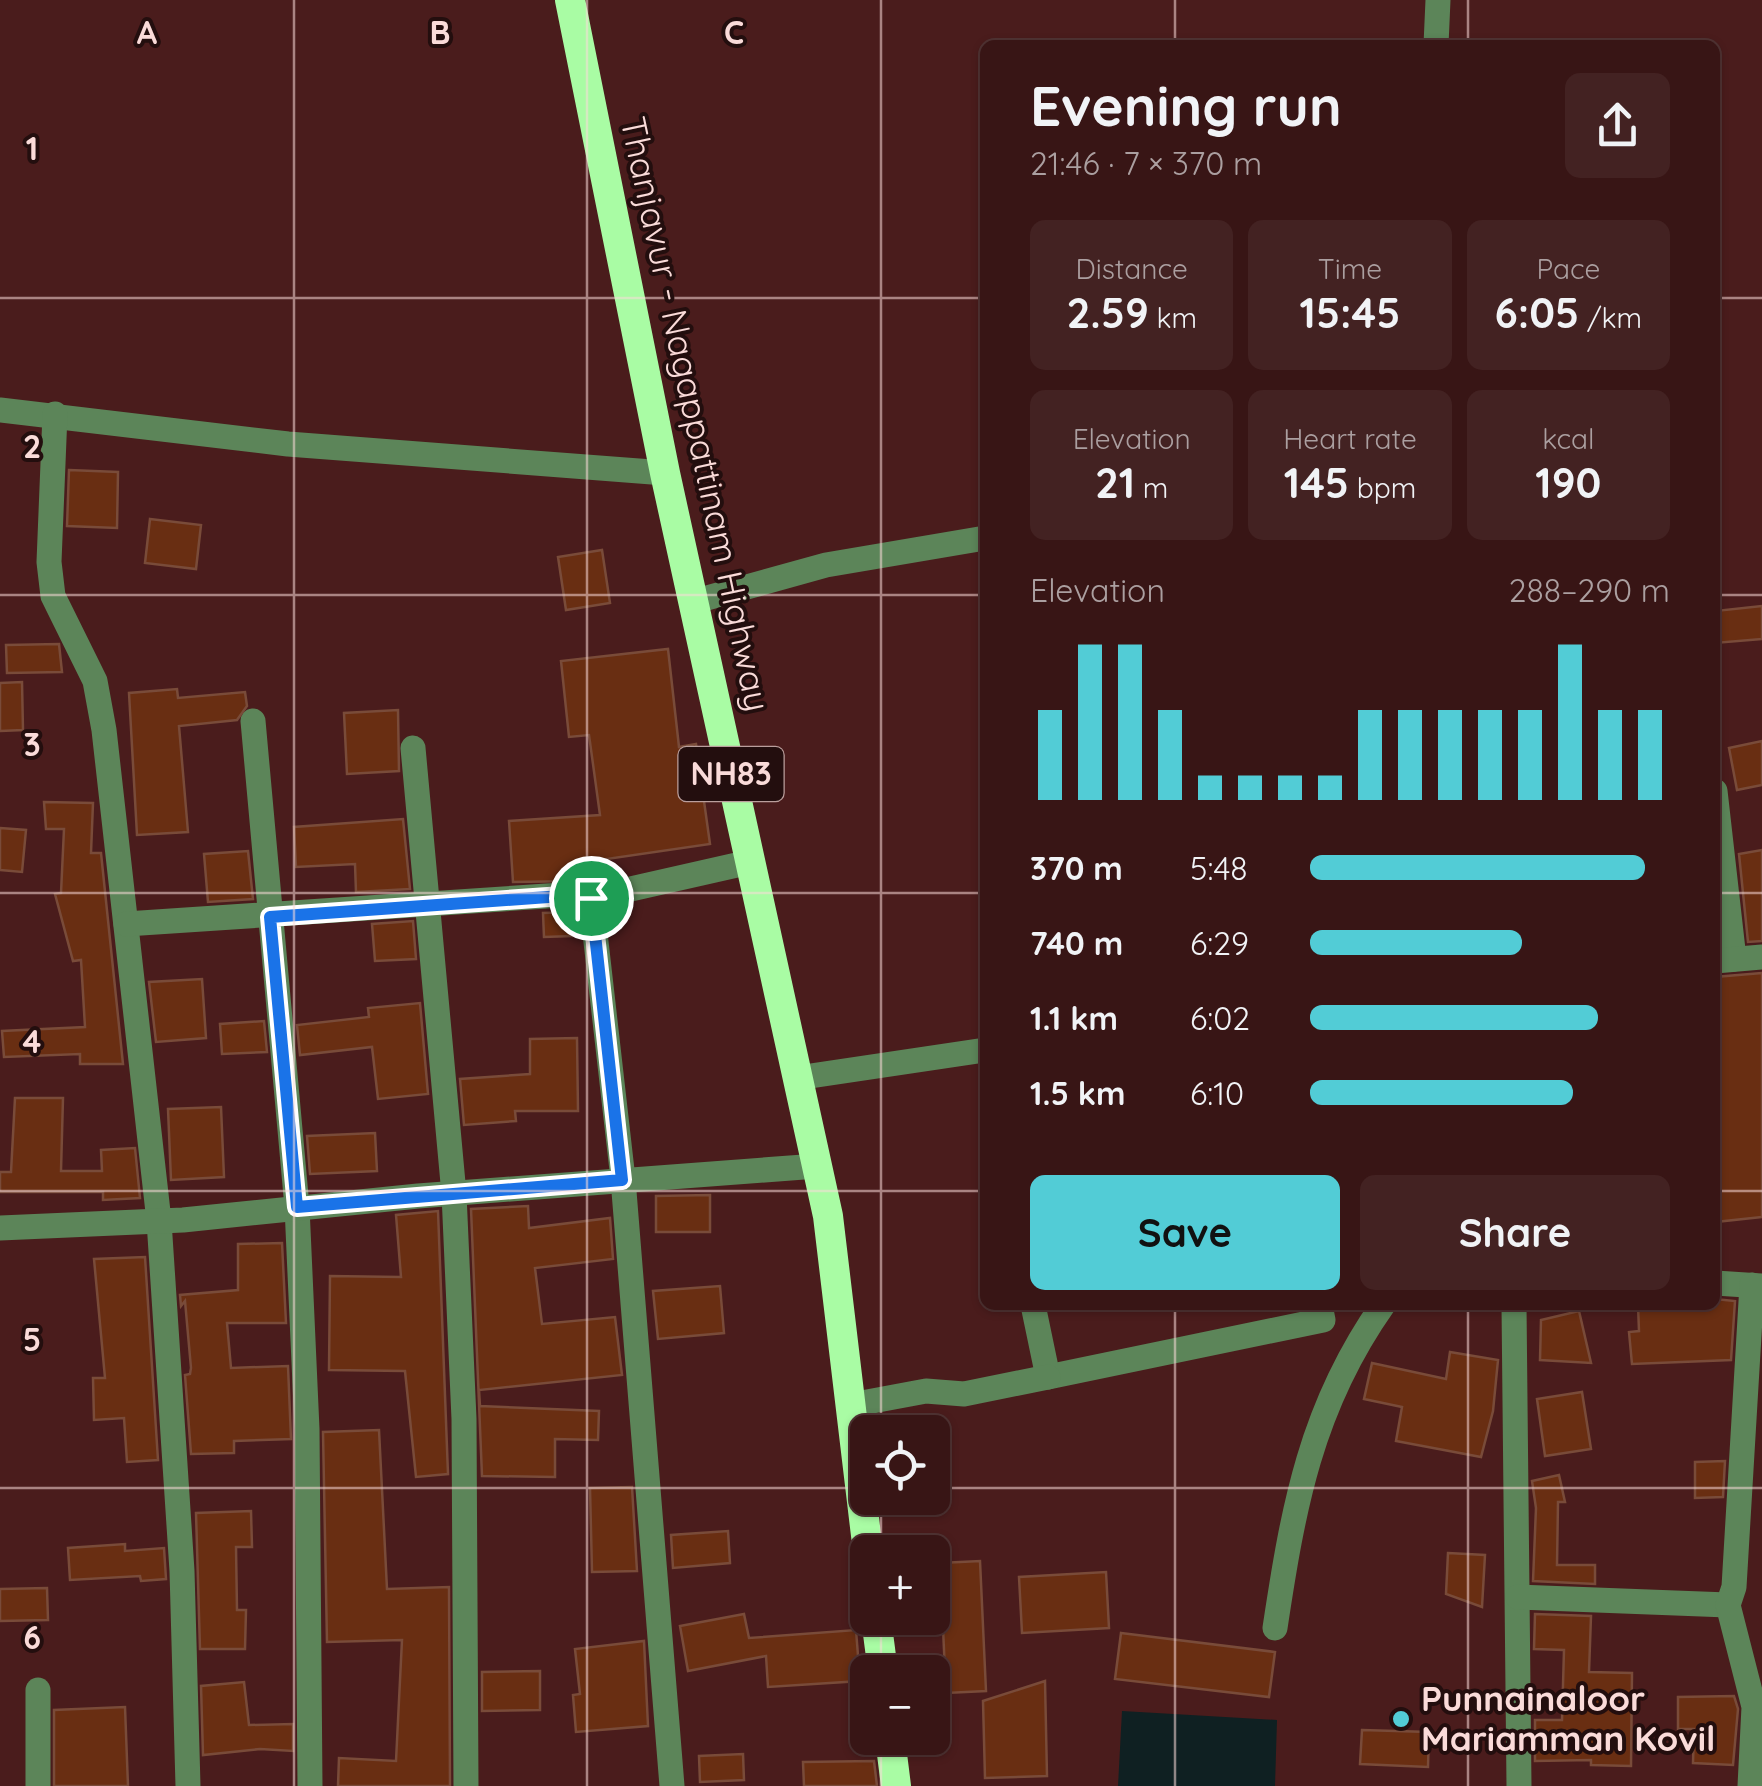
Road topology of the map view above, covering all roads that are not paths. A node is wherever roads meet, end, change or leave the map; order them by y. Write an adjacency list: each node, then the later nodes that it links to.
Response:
1 (570, 0): 6 (highway, Thanjavur - Nagappattinam Highway / NH83)
2 (1438, 0): 3 (street)
3 (1436, 40)
4 (0, 410): 5 (street)
5 (55, 414): 6 (street); 16 (street)
6 (666, 472): 8 (highway, Thanjavur - Nagappattinam Highway / NH83)
7 (980, 539): 8 (street)
8 (696, 600): 11 (highway, Thanjavur - Nagappattinam Highway / NH83)
9 (253, 721): 15 (street)
10 (414, 748): 14 (street)
11 (750, 862): 13 (street); 20 (highway, Thanjavur - Nagappattinam Highway / NH83)
12 (1720, 885): 18 (street)
13 (591, 898): 14 (street); 22 (street)
14 (425, 906): 15 (street); 23 (street)
15 (270, 917): 16 (street); 24 (street)
16 (126, 924): 25 (street)
17 (1762, 957): 18 (street)
18 (1724, 960)
19 (980, 1058): 20 (street)
20 (798, 1078): 21 (highway, Thanjavur - Nagappattinam Highway / NH83)
21 (817, 1166): 22 (street); 34 (highway, Thanjavur - Nagappattinam Highway / NH83)
22 (622, 1180): 23 (street); 45 (street)
23 (454, 1194): 24 (street); 44 (street)
24 (297, 1207): 25 (street); 43 (street)
25 (159, 1221): 26 (street); 42 (street)
26 (0, 1228)
27 (1720, 1283): 28 (street)
28 (1757, 1286): 37 (street)
29 (1034, 1310): 33 (street)
30 (1321, 1310): 33 (street)
31 (1379, 1310): 38 (street)
32 (1514, 1310): 36 (street)
33 (1048, 1376): 34 (street)
34 (851, 1405): 35 (highway, Thanjavur - Nagappattinam Highway / NH83)
35 (866, 1535)
36 (1518, 1596): 37 (street); 47 (street)
37 (1728, 1605): 48 (street)
38 (1275, 1628)
39 (38, 1690): 41 (street)
40 (892, 1755): 46 (highway)
41 (38, 1786)
42 (188, 1786)
43 (310, 1786)
44 (466, 1786)
45 (672, 1786)
46 (896, 1786)
47 (1519, 1786)
48 (1750, 1786)

